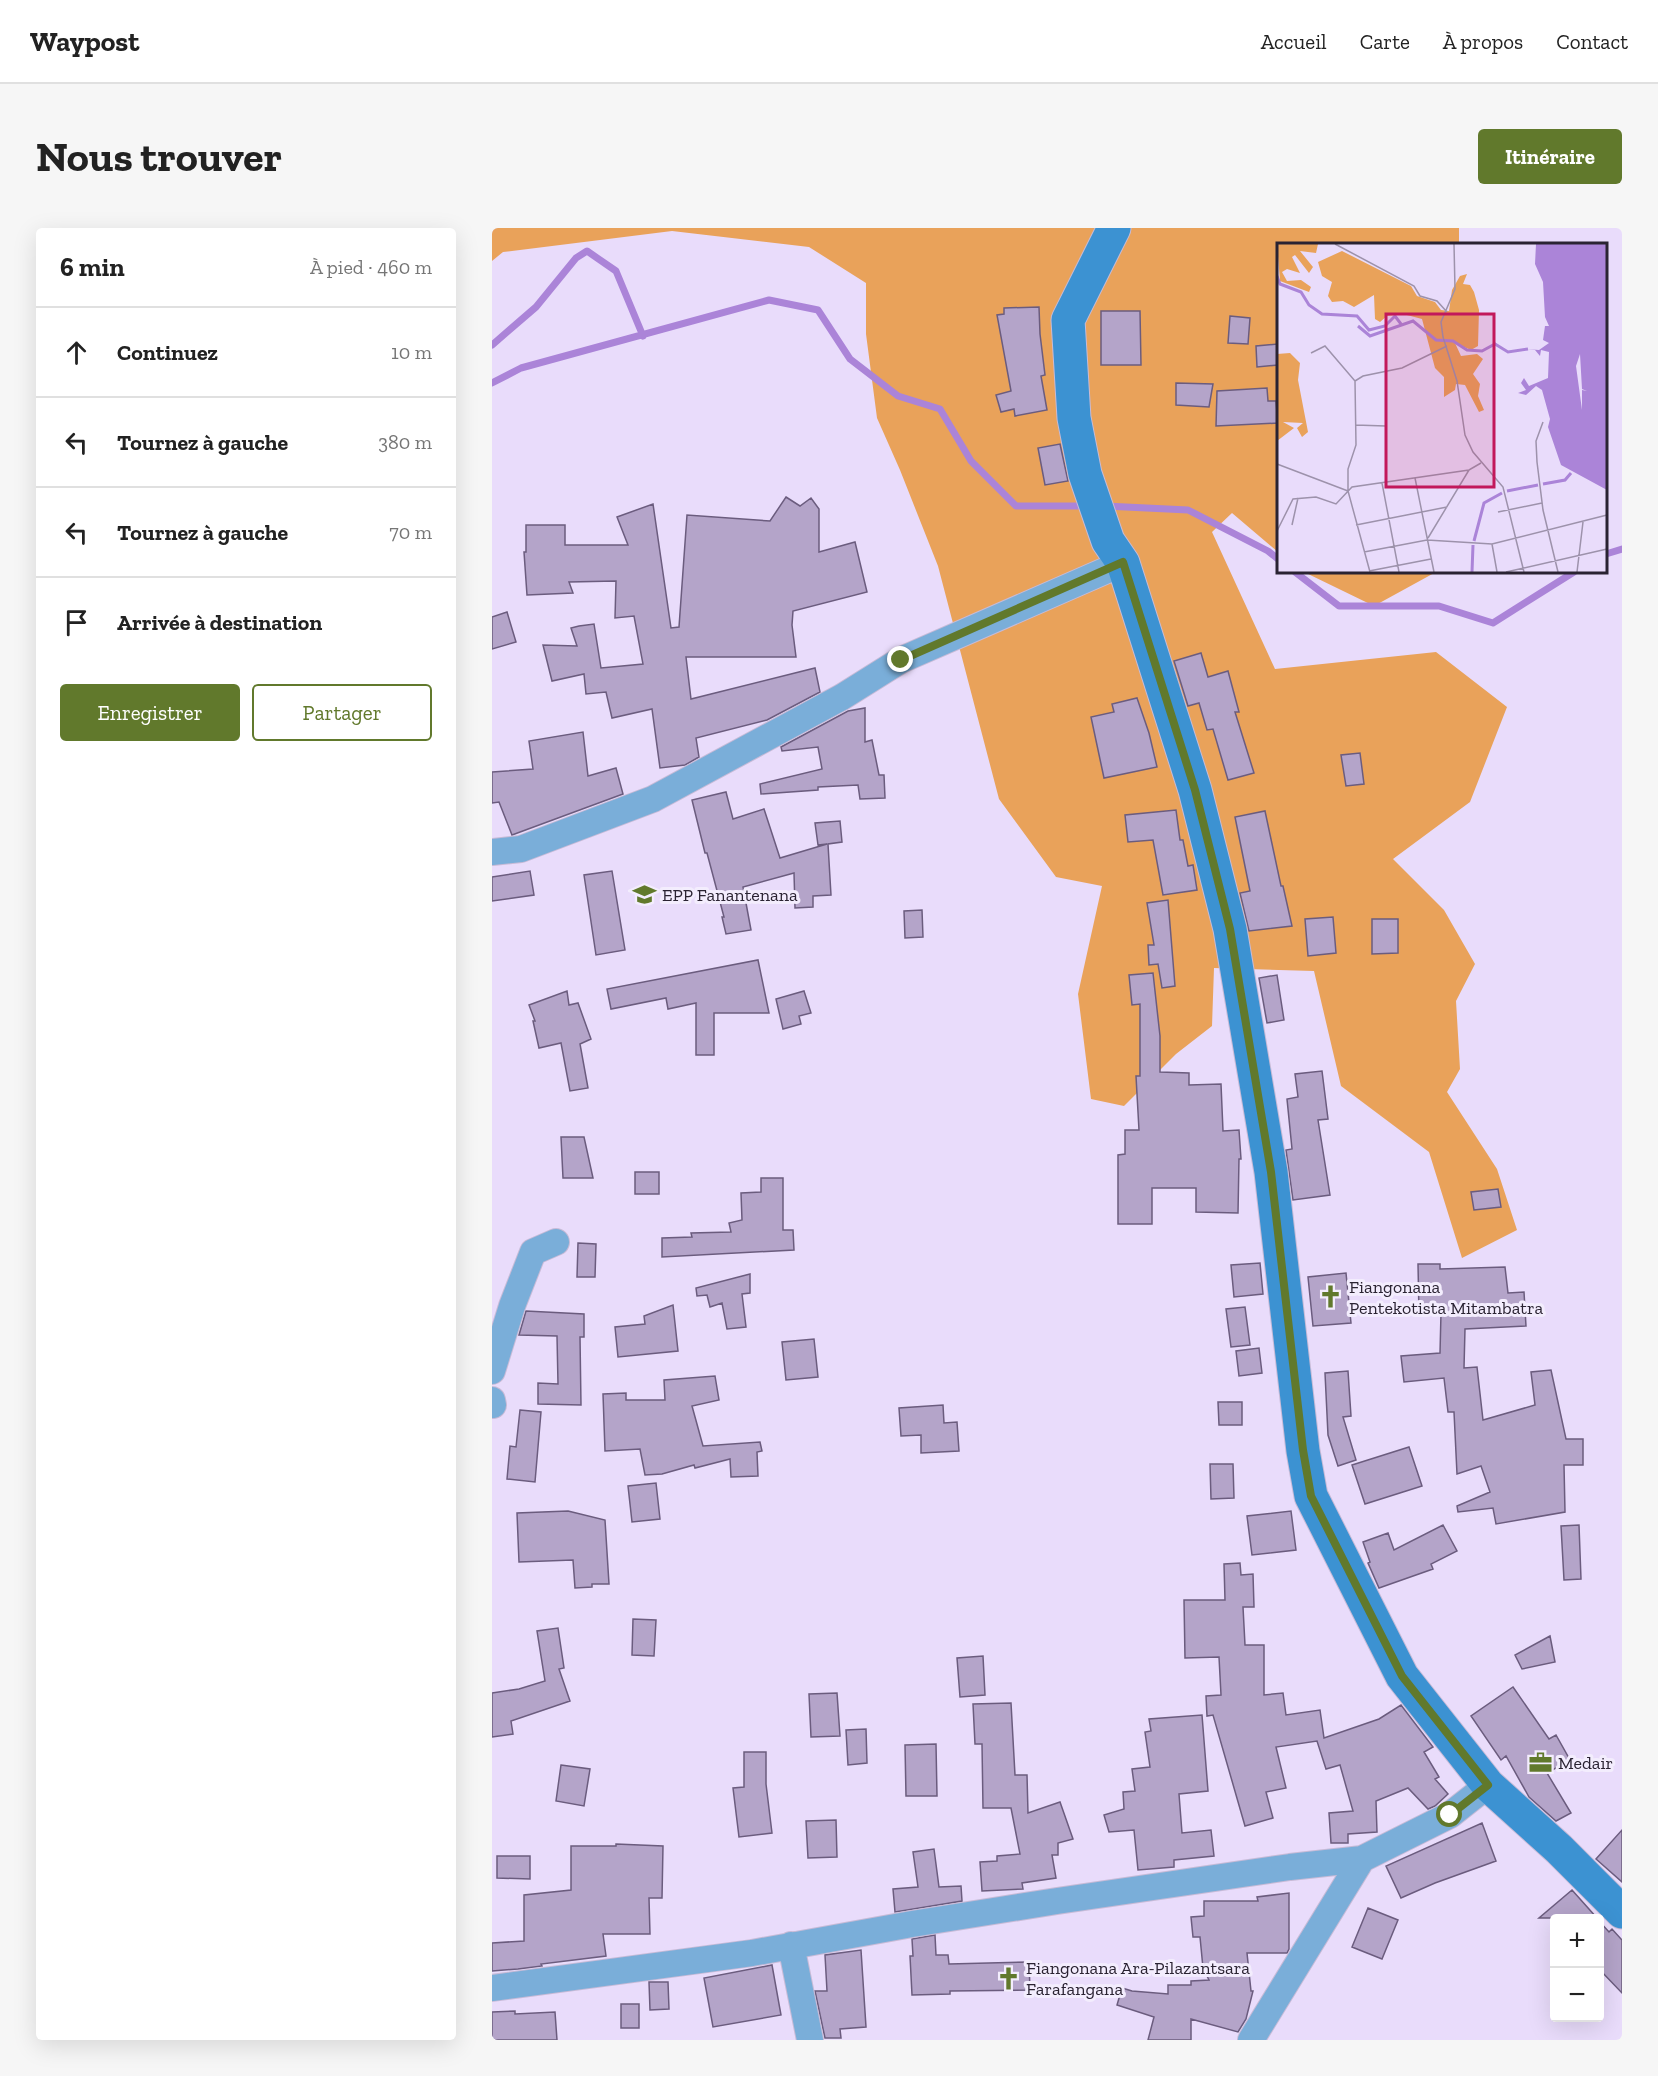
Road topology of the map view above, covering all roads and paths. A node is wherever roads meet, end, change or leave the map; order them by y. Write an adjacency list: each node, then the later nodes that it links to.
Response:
1 (1114, 228): 2 (street)
2 (1115, 552): 3 (street); 6 (street)
3 (492, 852)
4 (556, 1242): 5 (street)
5 (492, 1371)
6 (1488, 1785): 7 (street); 8 (street)
7 (1362, 1859): 9 (street); 12 (street)
8 (1622, 1912)
9 (791, 1945): 10 (street); 11 (street)
10 (492, 1988)
11 (810, 2040)
12 (1251, 2040)

